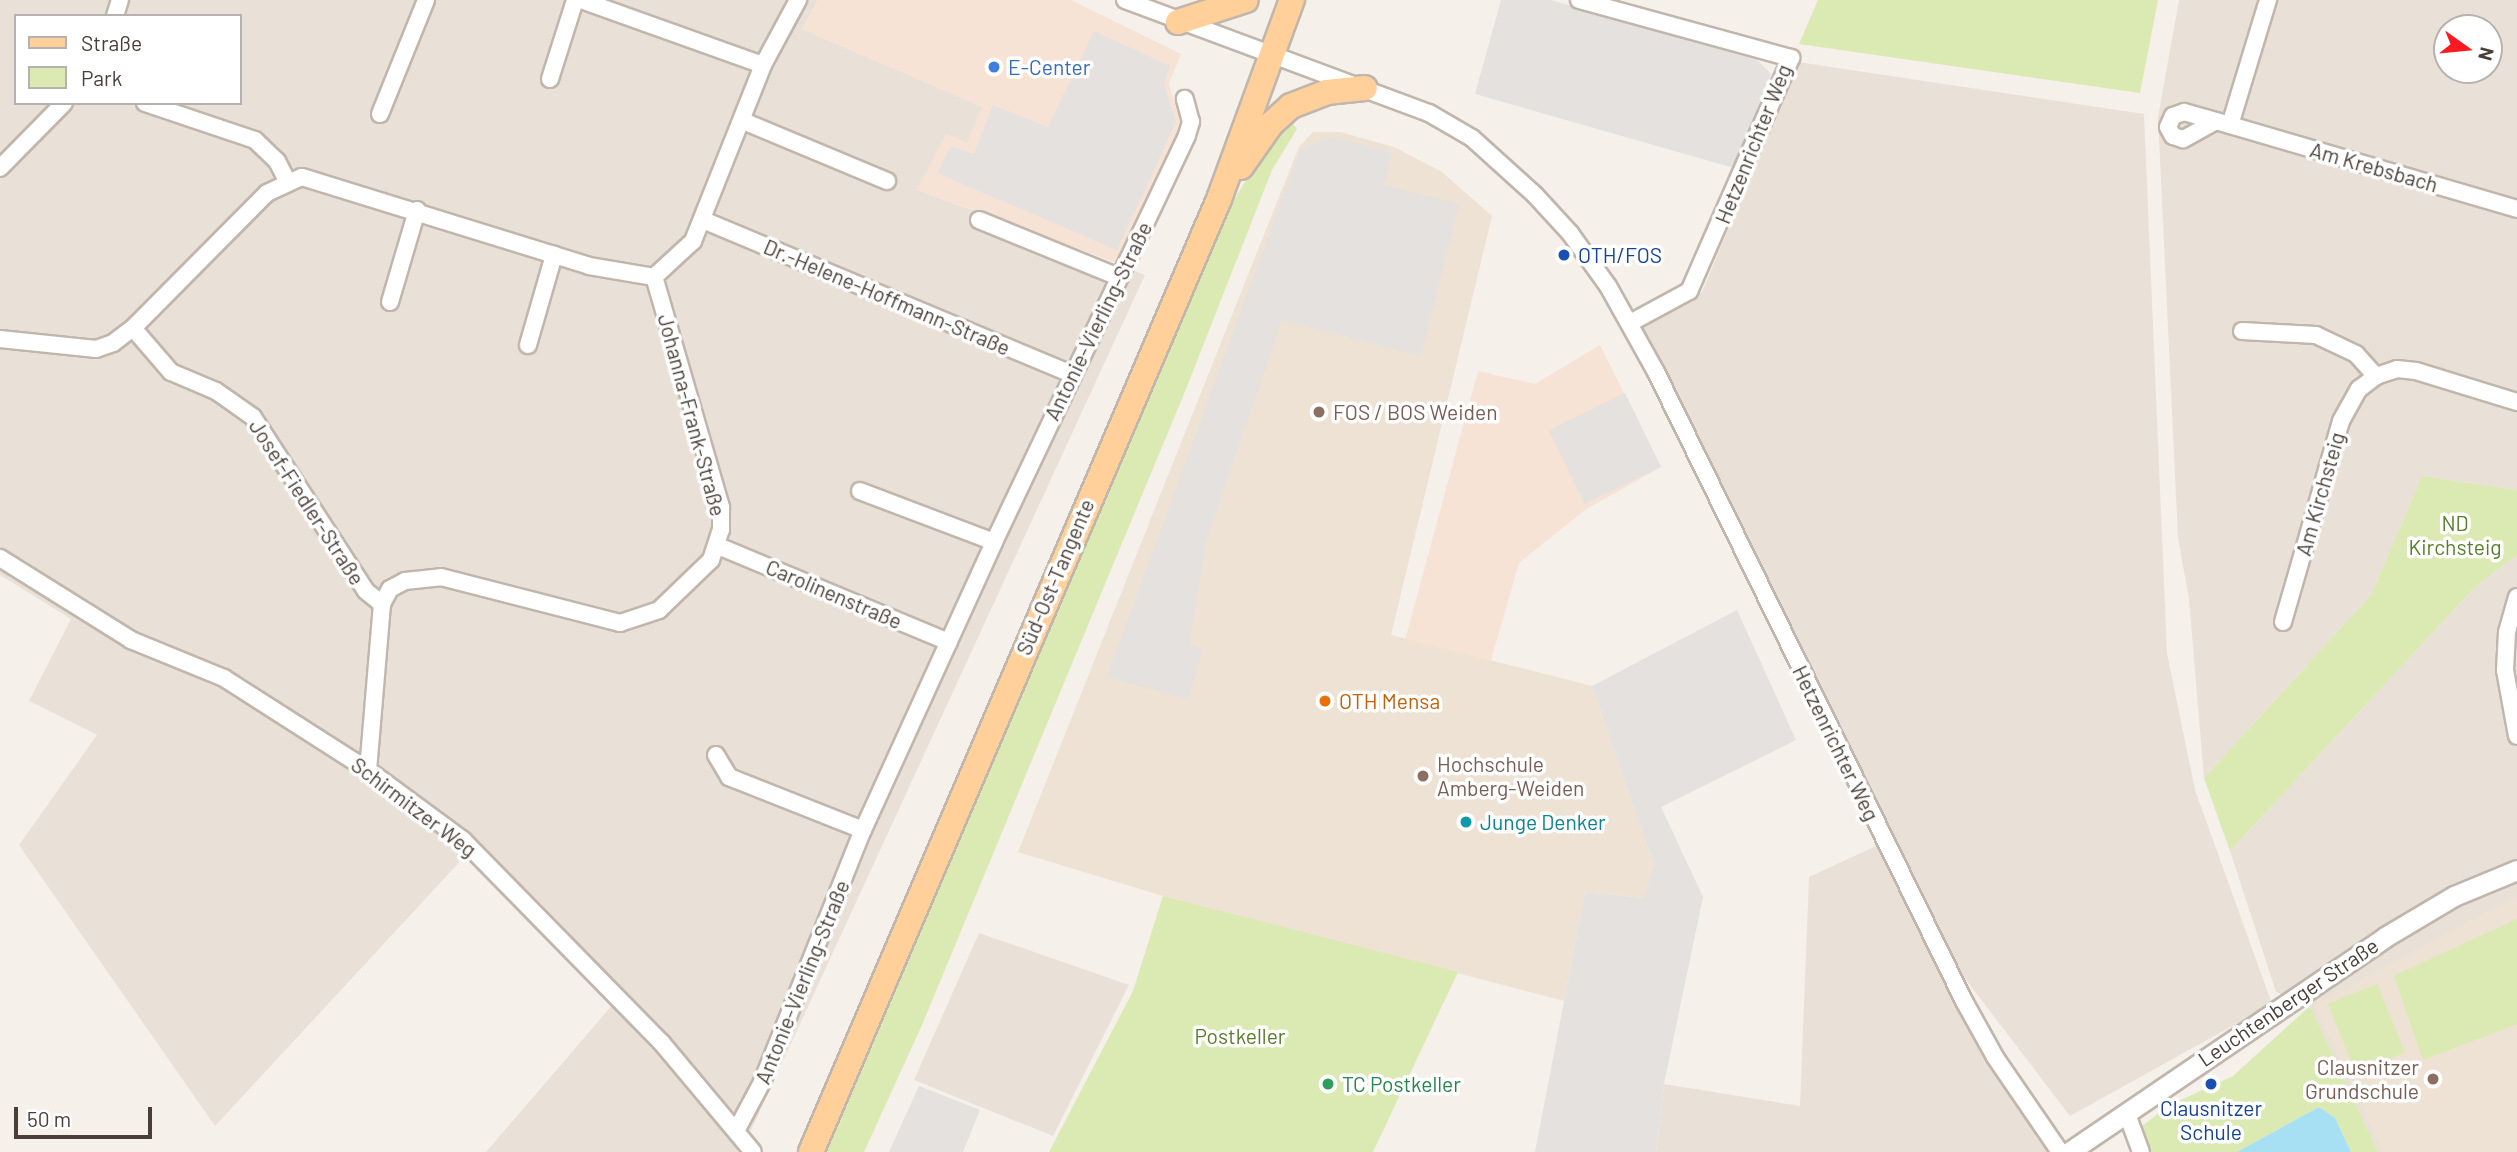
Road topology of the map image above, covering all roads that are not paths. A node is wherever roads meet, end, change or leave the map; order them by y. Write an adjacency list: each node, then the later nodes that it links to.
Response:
1 (426, 0): 18 (street)
2 (575, 0): 13 (street)
3 (582, 0): 12 (street)
4 (798, 0): 12 (street)
5 (1125, 0): 10 (street, Hetzenrichter Weg)
6 (1246, 0): 10 (main road)
7 (1292, 0): 11 (main road, Süd-Ost-Tangente)
8 (1579, 0): 32 (street, Hetzenrichter Weg)
9 (2268, 0): 24 (street, Am Krebsbach)
10 (1178, 22): 11 (street, Hetzenrichter Weg)
11 (1273, 55): 14 (street, Hetzenrichter Weg); 23 (main road, Süd-Ost-Tangente)
12 (763, 65): 19 (street)
13 (550, 79)
14 (1365, 88): 23 (main road); 32 (street, Hetzenrichter Weg)
15 (1185, 99): 30 (street, Antonie-Vierling-Straße)
16 (62, 105): 20 (street)
17 (151, 105): 21 (street)
18 (380, 114)
19 (743, 121): 22 (street); 26 (street)
20 (0, 168)
21 (287, 181): 25 (street); 33 (street)
22 (887, 181)
23 (1219, 199): 56 (main road, Süd-Ost-Tangente)
24 (2517, 209)
25 (416, 210): 28 (street); 31 (street)
26 (703, 220): 29 (street); 37 (street, Dr.-Helene-Hoffmann-Straße)
27 (979, 220): 30 (street)
28 (554, 255): 29 (street); 36 (street)
29 (654, 277): 42 (street, Johanna-Frank-Straße)
30 (1119, 277): 37 (street, Antonie-Vierling-Straße)
31 (390, 302)
32 (1630, 323): 57 (street, Hetzenrichter Weg)
33 (133, 328): 35 (street); 45 (street, Josef-Fiedler-Straße)
34 (2242, 331): 38 (street)
35 (0, 339)
36 (528, 345)
37 (1071, 374): 41 (street, Antonie-Vierling-Straße)
38 (2375, 376): 39 (street); 46 (street, Am Kirchsteig)
39 (2517, 402)
40 (860, 491): 41 (street)
41 (994, 541): 47 (street, Antonie-Vierling-Straße)
42 (718, 546): 45 (street, Johanna-Frank-Straße); 47 (street, Carolinenstraße)
43 (0, 558): 50 (street, Schirmitzer Weg)
44 (2517, 597): 48 (street)
45 (382, 604): 50 (street, Josef-Fiedler-Straße)
46 (2283, 622)
47 (950, 642): 51 (street, Antonie-Vierling-Straße)
48 (2517, 736)
49 (716, 755): 51 (street)
50 (368, 770): 54 (street, Schirmitzer Weg)
51 (863, 830): 54 (street, Antonie-Vierling-Straße)
52 (2517, 870): 53 (street, Leuchtenberger Straße)
53 (2127, 1114): 58 (street, Leuchtenberger Straße); 59 (street)
54 (736, 1131): 55 (street, Schirmitzer Weg)
55 (753, 1152)
56 (811, 1152)
57 (2060, 1152)
58 (2069, 1152)
59 (2141, 1152)

